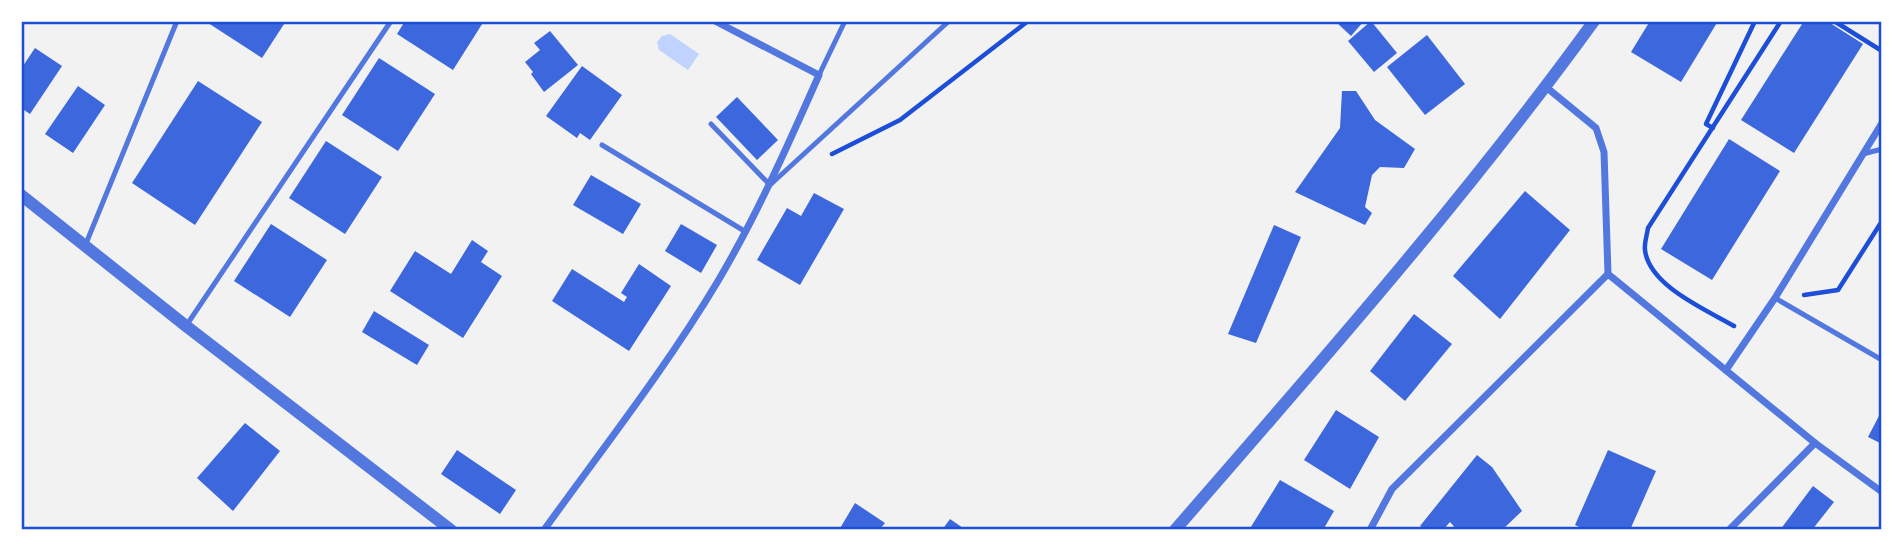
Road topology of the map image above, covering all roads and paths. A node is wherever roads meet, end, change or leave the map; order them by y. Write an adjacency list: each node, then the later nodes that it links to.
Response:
1 (177, 21): 25 (lane)
2 (391, 21): 28 (lane)
3 (715, 21): 12 (street)
4 (845, 21): 12 (lane)
5 (949, 21): 21 (lane)
6 (1028, 21): 20 (path)
7 (1594, 21): 13 (street)
8 (1755, 21): 16 (path)
9 (1781, 21): 16 (path)
10 (1834, 21): 11 (path)
11 (1882, 51)
12 (819, 75): 21 (street)
13 (1546, 87): 26 (street); 36 (street)
14 (711, 124): 21 (lane)
15 (1881, 127): 19 (street)
16 (1713, 128): 29 (path)
17 (602, 145): 24 (lane)
18 (1882, 149): 19 (lane)
19 (1863, 154): 27 (street)
20 (829, 155)
21 (770, 185): 24 (street)
22 (21, 195): 25 (street)
23 (1882, 221): 27 (path)
24 (746, 232): 35 (street)
25 (85, 246): 28 (street)
26 (1608, 274): 31 (street); 37 (street)
27 (1775, 299): 29 (street); 30 (lane)
28 (186, 326): 34 (street)
29 (1750, 335): 31 (street)
30 (1882, 360)
31 (1726, 370): 32 (street)
32 (1815, 443): 33 (street); 38 (street)
33 (1882, 492)
34 (451, 530)
35 (544, 530)
36 (1175, 530)
37 (1370, 530)
38 (1729, 530)

